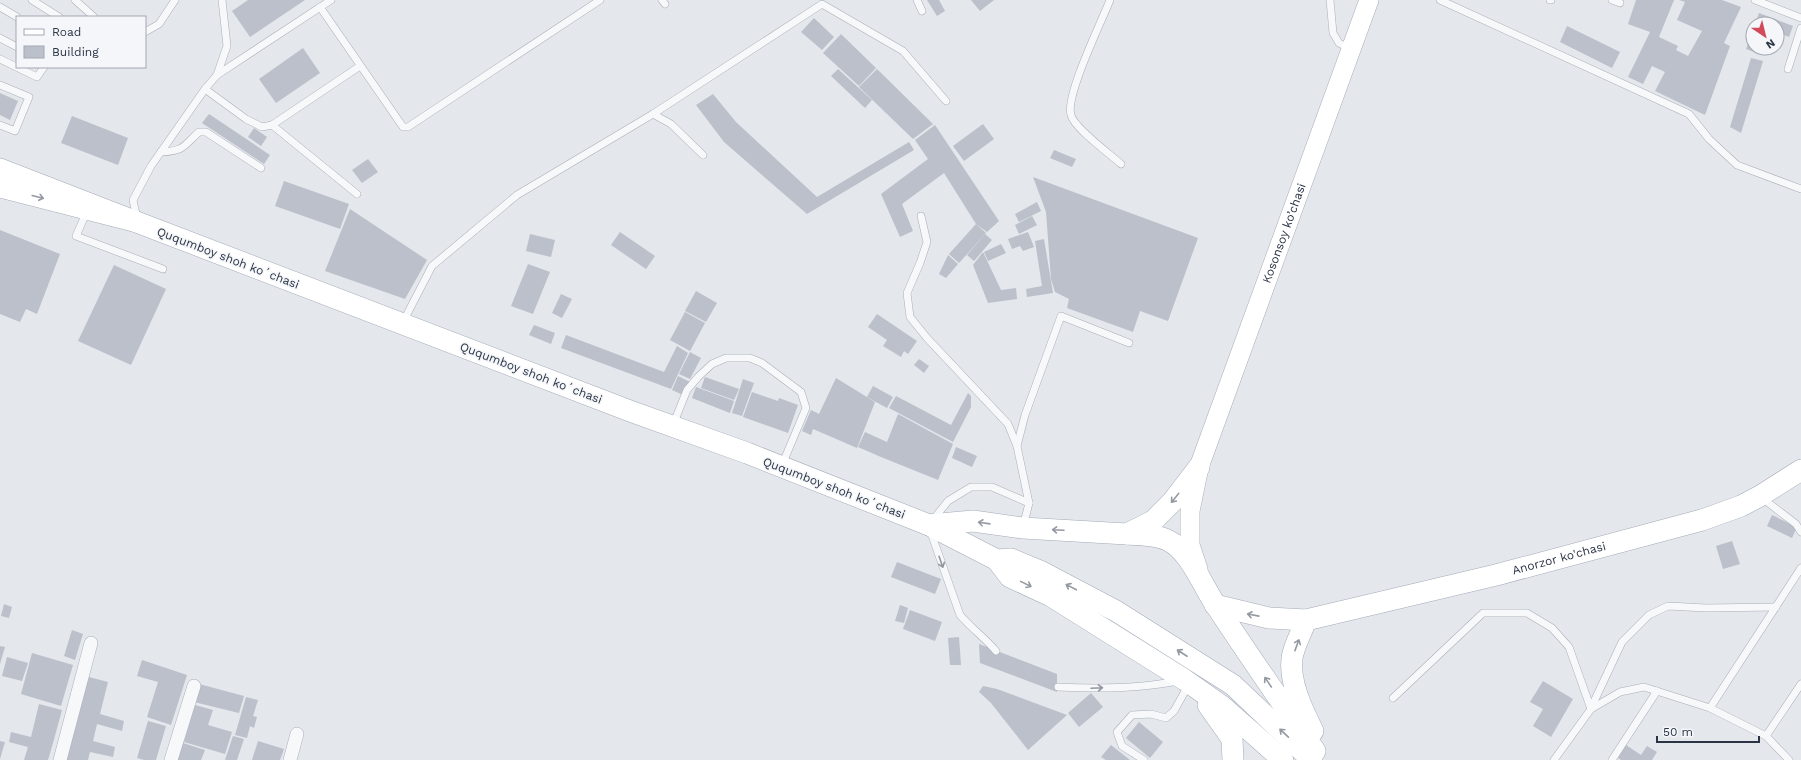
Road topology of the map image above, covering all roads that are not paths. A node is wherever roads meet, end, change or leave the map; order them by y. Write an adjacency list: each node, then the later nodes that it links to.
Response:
1 (32, 0): 19 (lane)
2 (75, 0): 20 (lane)
3 (175, 0): 23 (lane)
4 (222, 0): 33 (lane)
5 (331, 0): 16 (lane)
6 (600, 0): 28 (lane)
7 (917, 0): 17 (lane)
8 (1110, 0): 42 (lane)
9 (1330, 0): 26 (lane)
10 (1369, 0): 26 (main road, Kosonsoy ko’chasi)
11 (1440, 0): 46 (lane)
12 (1612, 0): 14 (lane)
13 (1754, 0): 21 (lane)
14 (1620, 3)
15 (0, 7): 18 (lane)
16 (320, 7): 28 (lane); 33 (lane)
17 (922, 10)
18 (16, 16)
19 (57, 16)
20 (93, 16)
21 (1801, 18)
22 (1801, 28): 32 (lane)
23 (146, 31)
24 (0, 38): 25 (lane)
25 (16, 46)
26 (1351, 49): 57 (main road, Kosonsoy ko’chasi)
27 (0, 59): 29 (lane)
28 (360, 66): 39 (lane)
29 (16, 67)
30 (19, 68): 31 (lane)
31 (43, 68)
32 (1788, 69)
33 (217, 75): 35 (lane)
34 (0, 85): 38 (lane)
35 (204, 89): 39 (lane); 40 (lane)
36 (946, 101): 37 (lane)
37 (653, 114): 41 (lane); 52 (lane)
38 (0, 125)
39 (272, 125): 47 (lane)
40 (161, 152): 43 (lane); 50 (lane)
41 (703, 155)
42 (1121, 164)
43 (261, 168)
44 (0, 169): 50 (main road, Ququmboy shoh koʻchasi)
45 (0, 187): 48 (main road, Ququmboy shoh koʻchasi, one-way to 48)
46 (1801, 189)
47 (357, 194)
48 (87, 210): 50 (main road, Ququmboy shoh koʻchasi); 51 (lane)
49 (921, 216): 55 (lane)
50 (136, 222): 52 (main road, Ququmboy shoh koʻchasi)
51 (163, 269)
52 (402, 324): 54 (main road, Ququmboy shoh koʻchasi)
53 (1129, 343): 55 (lane)
54 (673, 426): 56 (main road, Ququmboy shoh koʻchasi); 56 (lane)
55 (1017, 446): 60 (lane)
56 (781, 467): 61 (main road, Ququmboy shoh koʻchasi)
57 (1199, 467): 65 (main road, one-way to 65); 68 (main road, Kosonsoy ko’chasi)
58 (1801, 470): 59 (main road, Anorzor ko'chasi)
59 (1760, 496): 62 (lane); 71 (main road, Anorzor ko'chasi)
60 (1029, 502): 61 (lane); 63 (lane)
61 (928, 525): 63 (main road, one-way to 61); 66 (main road, Ququmboy shoh koʻchasi); 73 (lane, one-way to 73)
62 (1799, 525): 64 (lane)
63 (1022, 528): 65 (main road, one-way to 63); 66 (main road)
64 (1801, 532)
65 (1127, 534): 68 (main road)
66 (1001, 561): 74 (main road, one-way to 74); 90 (main road, one-way to 66)
67 (1801, 568): 70 (lane)
68 (1201, 578): 69 (main road)
69 (1215, 605): 71 (main road, Anorzor ko'chasi, one-way to 69); 91 (main road, one-way to 69)
70 (1776, 608): 80 (lane); 81 (lane)
71 (1306, 620): 92 (main road, one-way to 71)
72 (91, 643): 84 (street)
73 (996, 651)
74 (1189, 682): 77 (lane, one-way to 74); 87 (lane); 88 (main road); 89 (main road)
75 (1801, 684): 83 (lane)
76 (194, 686): 85 (street)
77 (1058, 687)
78 (1657, 691): 80 (lane); 81 (lane); 94 (lane)
79 (1393, 698): 81 (lane)
80 (1710, 708): 83 (lane)
81 (1591, 709): 93 (lane)
82 (297, 734): 86 (street)
83 (1766, 736): 95 (lane)
84 (60, 760)
85 (170, 760)
86 (290, 760)
87 (1144, 760)
88 (1233, 760)
89 (1283, 760)
90 (1312, 760)
91 (1321, 760)
92 (1326, 760)
93 (1554, 760)
94 (1612, 760)
95 (1789, 760)

